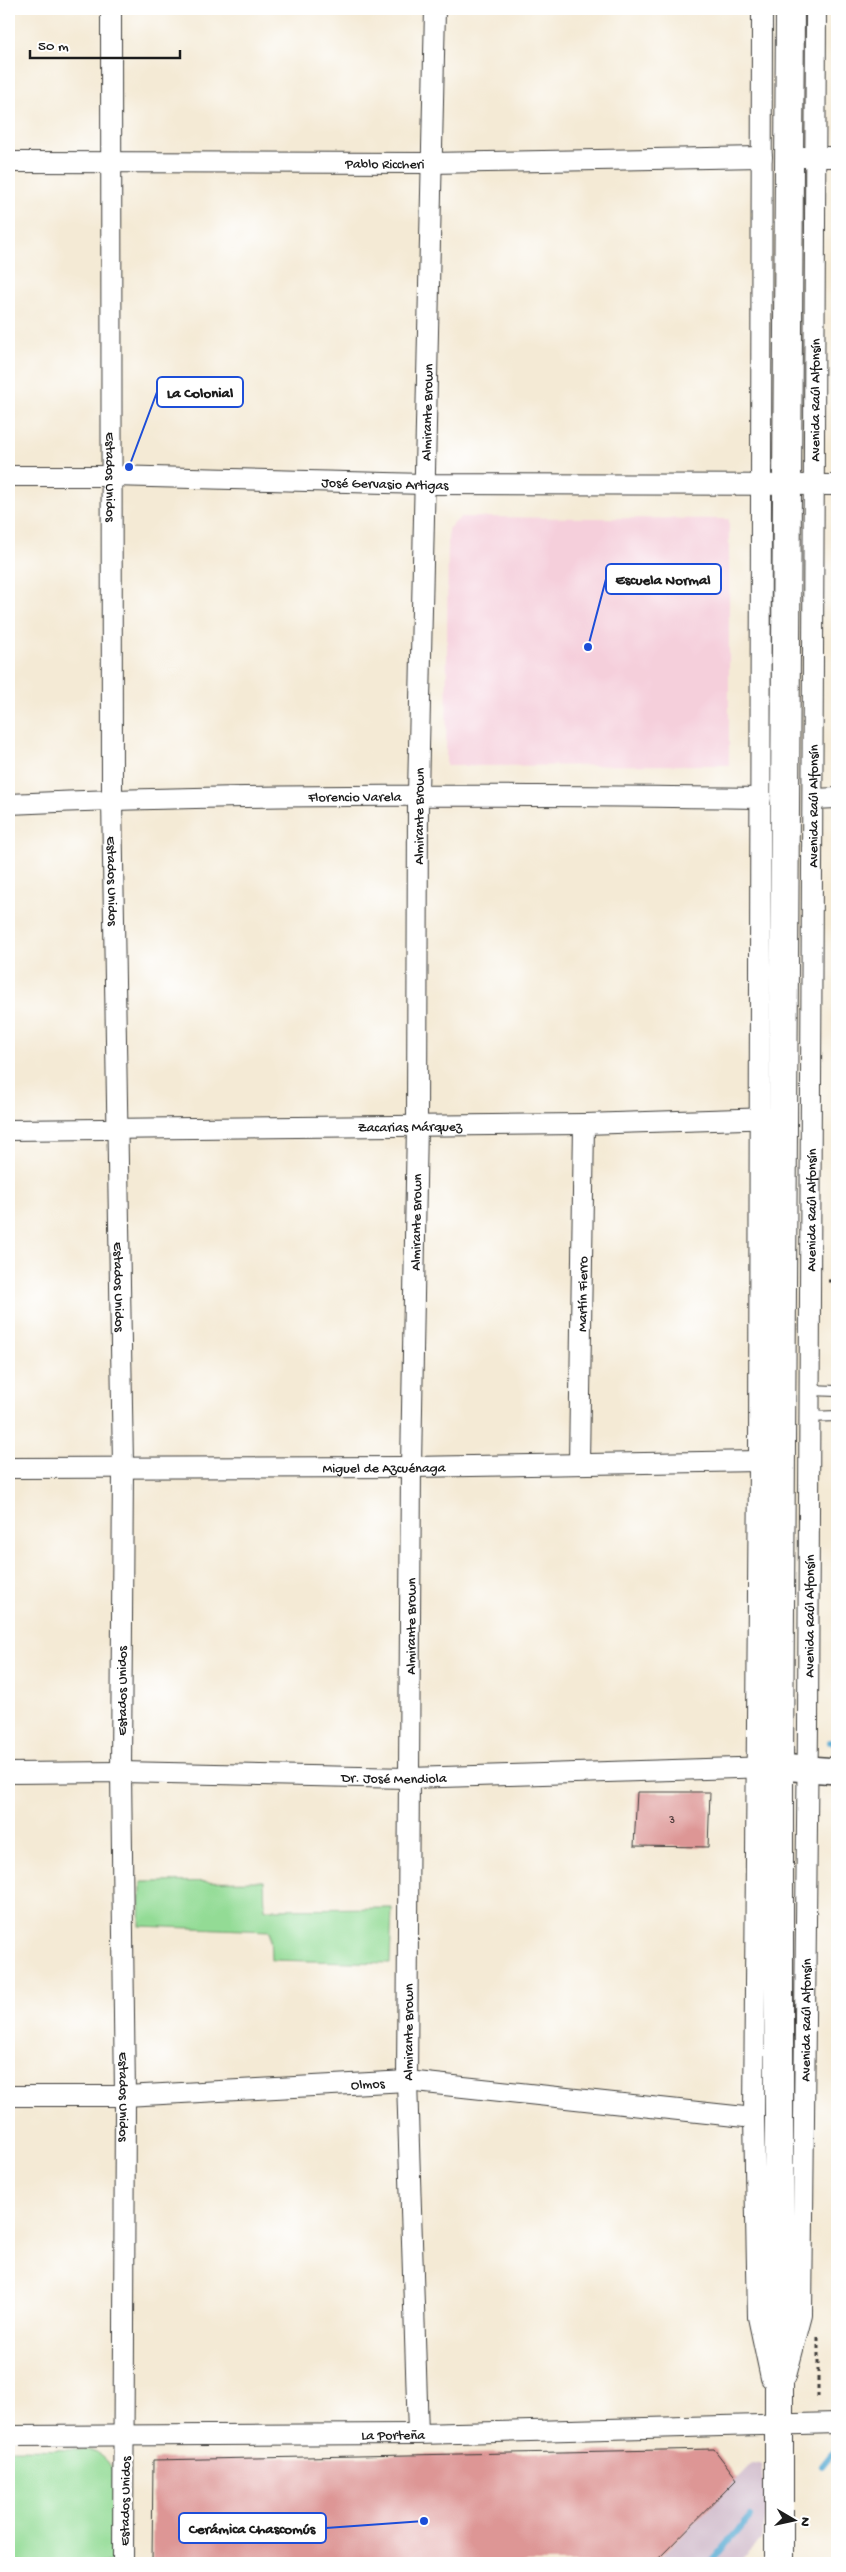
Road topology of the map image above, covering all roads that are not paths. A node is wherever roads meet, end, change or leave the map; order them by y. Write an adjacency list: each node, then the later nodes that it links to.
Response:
1 (111, 9): 10 (street, Estados Unidos)
2 (435, 9): 11 (street, Almirante Brown)
3 (762, 9): 6 (street, Avenida Raúl Alfonsín)
4 (790, 9): 7 (main road, Avenida Raúl Alfonsín)
5 (816, 9): 7 (street, Avenida Raúl Alfonsín)
6 (762, 157): 11 (street, Pablo Riccheri); 15 (street, Avenida Raúl Alfonsín)
7 (802, 157): 8 (street); 15 (main road, Avenida Raúl Alfonsín); 16 (street, Avenida Raúl Alfonsín)
8 (837, 157)
9 (9, 162): 10 (street, Pablo Riccheri)
10 (111, 162): 11 (street, Pablo Riccheri); 13 (street, Estados Unidos)
11 (430, 163): 14 (street, Almirante Brown)
12 (9, 476): 13 (street, José Gervasio Artigas)
13 (111, 476): 14 (street, José Gervasio Artigas); 21 (street, Estados Unidos)
14 (425, 484): 15 (street, José Gervasio Artigas); 18 (street, Almirante Brown)
15 (775, 485): 16 (street, José Gervasio Artigas); 19 (street, Avenida Raúl Alfonsín); 24 (main road, Avenida Raúl Alfonsín)
16 (814, 485): 17 (street, José Gervasio Artigas); 22 (street, Avenida Raúl Alfonsín)
17 (837, 485)
18 (418, 794): 19 (street, Florencio Varela); 21 (street, Florencio Varela); 26 (street, Almirante Brown)
19 (761, 798): 24 (street, Avenida Raúl Alfonsín)
20 (837, 798): 22 (street)
21 (112, 799): 23 (street, Florencio Varela); 28 (street, Estados Unidos)
22 (812, 799): 25 (street, Avenida Raúl Alfonsín)
23 (9, 804)
24 (772, 1118): 25 (street, Zacarias Márquez); 27 (street, Zacarias Márquez); 34 (street, Avenida Raúl Alfonsín); 39 (main road, Avenida Raúl Alfonsín)
25 (810, 1118): 30 (street, Avenida Raúl Alfonsín)
26 (417, 1124): 27 (street, Zacarias Márquez); 28 (street, Zacarias Márquez); 37 (street, Almirante Brown)
27 (584, 1124): 35 (street, Martín Fierro)
28 (118, 1128): 29 (street, Zacarias Márquez); 36 (street, Estados Unidos)
29 (9, 1130)
30 (810, 1390): 31 (lane); 33 (street, Avenida Raúl Alfonsín)
31 (837, 1391)
32 (837, 1416): 33 (lane)
33 (809, 1417): 40 (street, Avenida Raúl Alfonsín)
34 (759, 1461): 35 (street, Miguel de Azcuénaga); 39 (street, Avenida Raúl Alfonsín)
35 (578, 1464): 37 (street, Miguel de Azcuénaga)
36 (122, 1466): 37 (street, Miguel de Azcuénaga); 38 (street, Miguel de Azcuénaga); 42 (street, Estados Unidos)
37 (411, 1467): 44 (street, Almirante Brown)
38 (9, 1468)
39 (768, 1767): 40 (street); 44 (street, Dr. José Mendiola); 48 (street, Avenida Raúl Alfonsín); 49 (main road, Avenida Raúl Alfonsín)
40 (807, 1769): 41 (street); 49 (street, Avenida Raúl Alfonsín)
41 (837, 1771)
42 (121, 1772): 43 (street, Dr. José Mendiola); 44 (street, Dr. José Mendiola); 47 (street, Estados Unidos)
43 (9, 1773)
44 (409, 1778): 45 (street, Almirante Brown)
45 (408, 2081): 47 (street, Olmos); 48 (street, Olmos); 51 (street, Almirante Brown)
46 (9, 2096): 47 (street, Olmos)
47 (125, 2096): 53 (street, Estados Unidos)
48 (754, 2118): 49 (street, Avenida Raúl Alfonsín)
49 (778, 2417): 50 (street, La Porteña); 51 (street, La Porteña); 55 (main road, Avenida Raúl Alfonsín)
50 (837, 2423)
51 (418, 2434): 53 (street, La Porteña)
52 (9, 2436): 53 (street, La Porteña)
53 (125, 2436): 54 (street, Estados Unidos)
54 (124, 2563)
55 (779, 2563)

